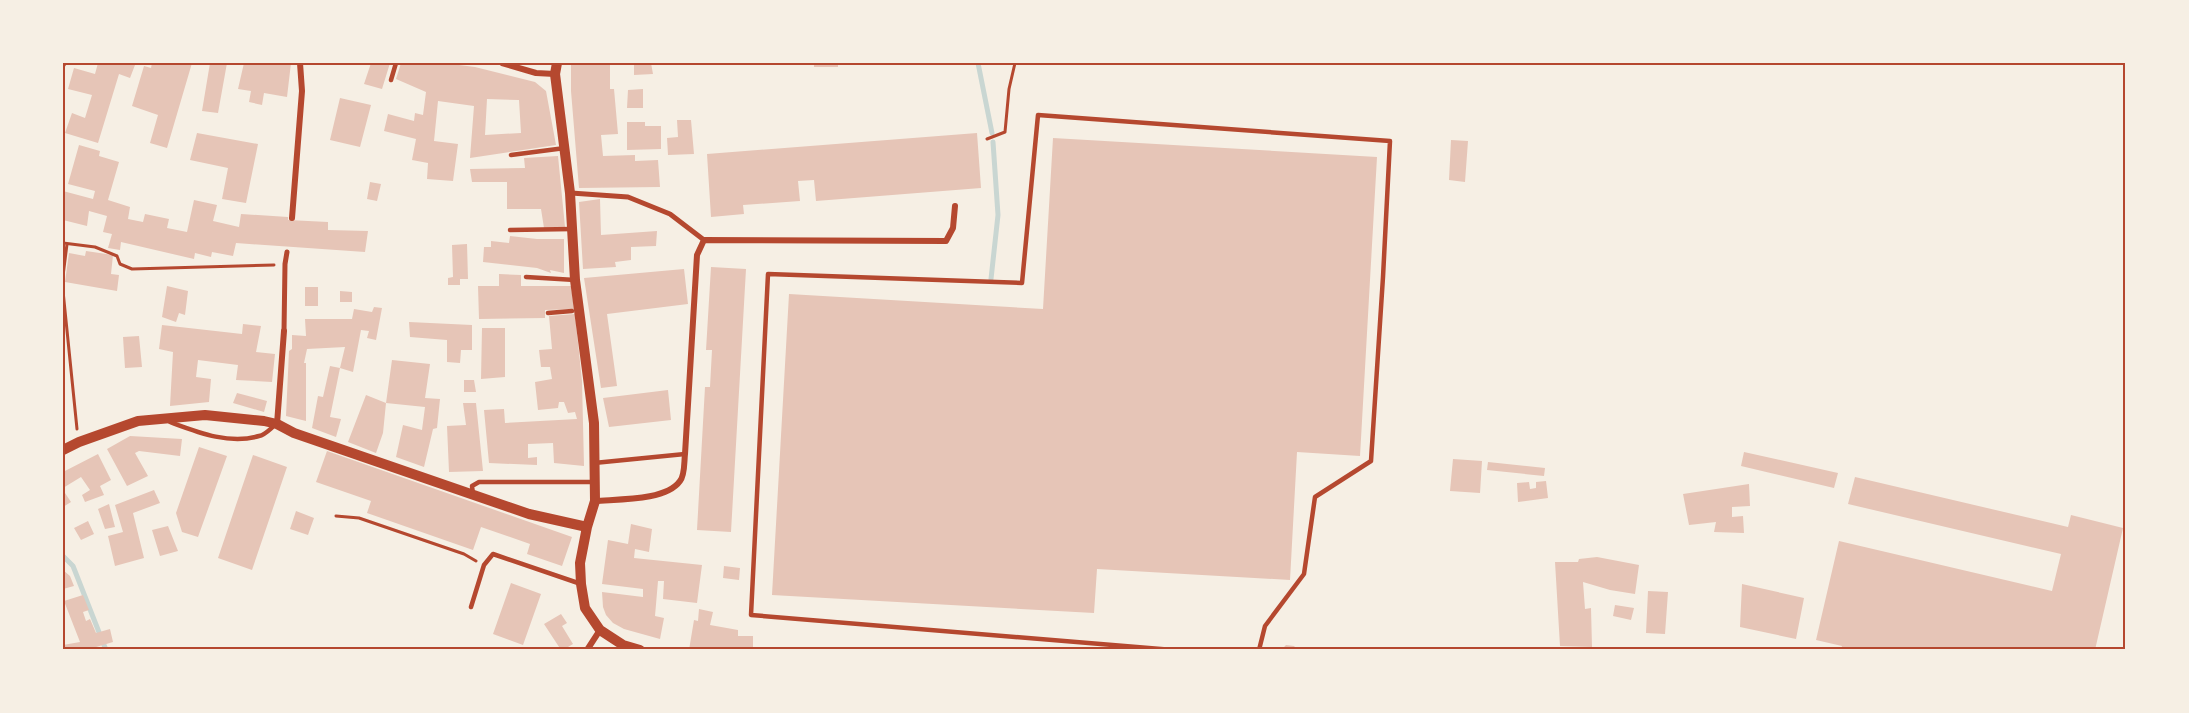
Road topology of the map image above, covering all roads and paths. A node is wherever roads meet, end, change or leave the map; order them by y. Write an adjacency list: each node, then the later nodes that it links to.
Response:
1 (300, 63): 14 (street)
2 (396, 63): 8 (lane)
3 (502, 63): 7 (street)
4 (1015, 63): 9 (path)
5 (1404, 63): 6 (path)
6 (1430, 63)
7 (556, 68): 10 (street)
8 (391, 80)
9 (987, 139)
10 (565, 148): 11 (lane); 12 (street)
11 (511, 155)
12 (570, 193): 15 (street); 17 (street)
13 (956, 206): 17 (street)
14 (291, 218)
15 (572, 229): 16 (lane); 23 (street)
16 (510, 230)
17 (704, 240): 32 (street)
18 (65, 243): 20 (path); 21 (path)
19 (287, 252): 20 (street)
20 (285, 264): 27 (street)
21 (63, 276)
22 (526, 277): 23 (lane)
23 (575, 280): 25 (street)
24 (63, 291): 30 (path)
25 (575, 311): 26 (lane); 33 (street)
26 (548, 313)
27 (284, 331): 29 (street)
28 (164, 420): 29 (street); 29 (lane); 30 (street)
29 (277, 424): 35 (street)
30 (79, 442): 31 (street)
31 (63, 450)
32 (685, 454): 33 (lane); 36 (street)
33 (594, 462): 34 (street)
34 (595, 482): 35 (lane); 36 (street)
35 (473, 494): 38 (street)
36 (595, 501): 38 (street)
37 (336, 516): 39 (path)
38 (586, 527): 40 (street)
39 (484, 565): 40 (lane); 41 (lane)
40 (581, 584): 42 (street)
41 (471, 607)
42 (600, 630): 43 (street); 44 (street)
43 (587, 650)
44 (640, 650)
45 (1173, 650): 46 (lane)
46 (1259, 650)

